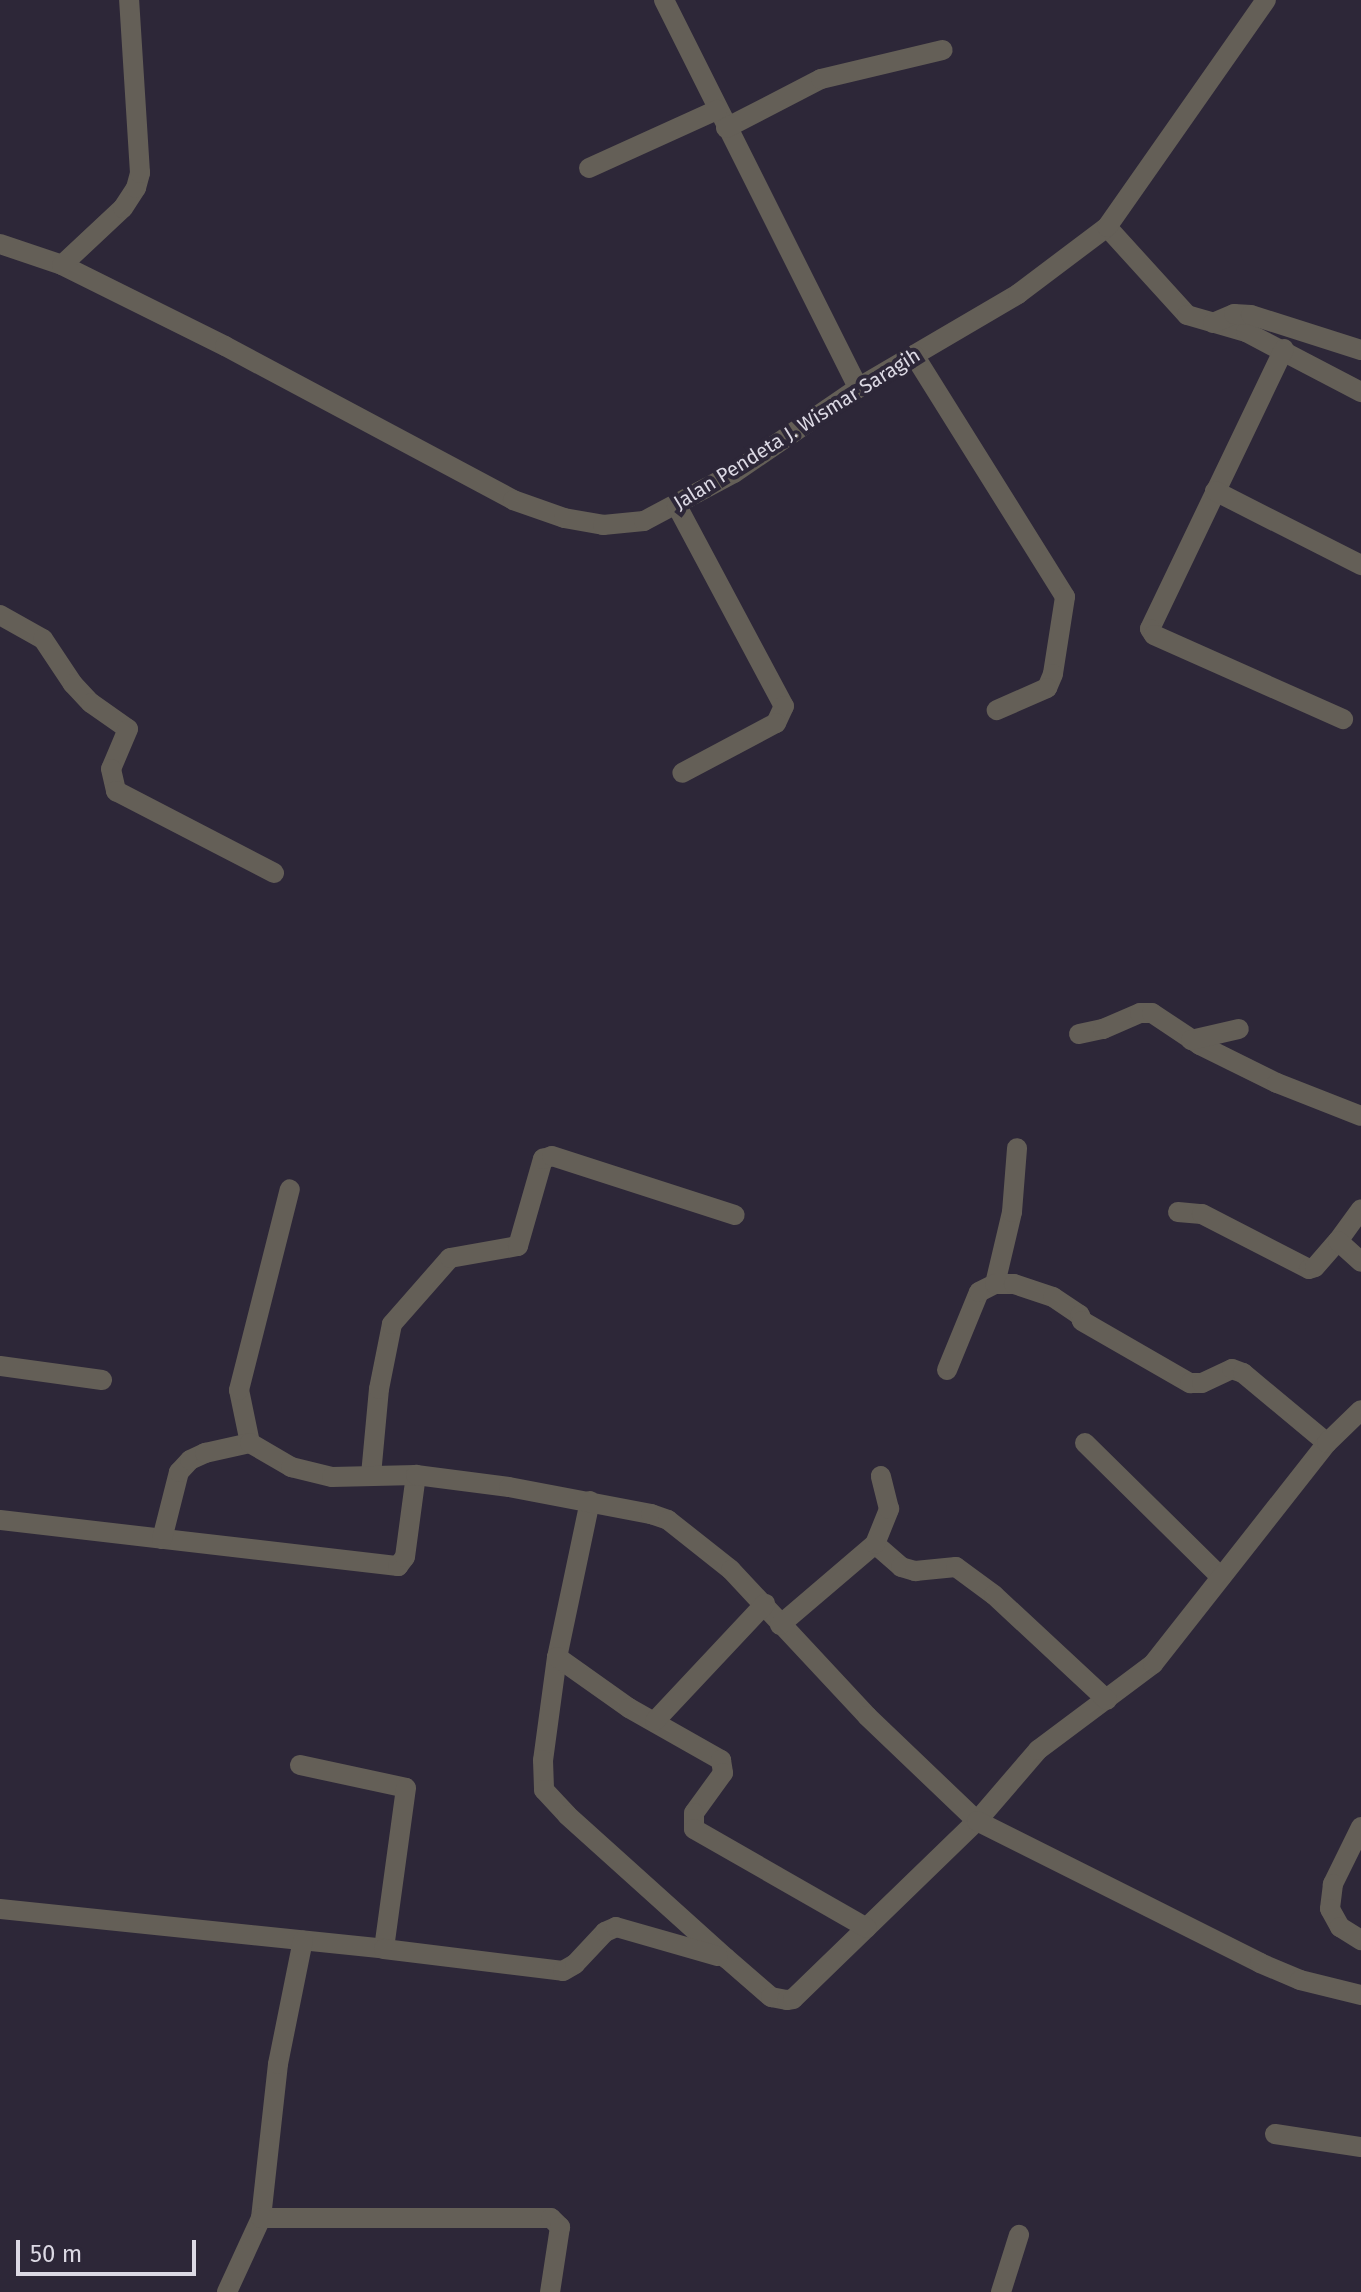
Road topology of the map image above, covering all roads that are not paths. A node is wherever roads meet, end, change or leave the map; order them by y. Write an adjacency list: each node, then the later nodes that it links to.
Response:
1 (129, 0): 9 (street)
2 (664, 0): 5 (street)
3 (1266, 0): 7 (street, Jalan Pendeta J. Wismar Saragih)
4 (943, 50): 5 (street)
5 (721, 119): 6 (street); 14 (street)
6 (589, 168)
7 (1107, 227): 10 (street); 13 (street, Jalan Pendeta J. Wismar Saragih)
8 (0, 244): 9 (street, Jalan Pendeta J. Wismar Saragih)
9 (62, 265): 17 (street, Jalan Pendeta J. Wismar Saragih)
10 (1213, 323): 11 (street); 12 (street)
11 (1284, 349): 15 (street); 16 (street)
12 (1361, 350)
13 (914, 355): 14 (street, Jalan Pendeta J. Wismar Saragih); 20 (street)
14 (858, 388): 17 (street, Jalan Pendeta J. Wismar Saragih)
15 (1361, 392)
16 (1215, 491): 18 (street); 21 (street)
17 (677, 506): 22 (street)
18 (1361, 565)
19 (0, 615): 23 (street)
20 (997, 710)
21 (1343, 719)
22 (682, 773)
23 (274, 873)
24 (1239, 1029): 26 (street)
25 (1079, 1034): 26 (street)
26 (1191, 1040): 27 (street)
27 (1361, 1116)
28 (1017, 1148): 35 (street)
29 (290, 1189): 40 (street)
30 (1361, 1209): 33 (street)
31 (1178, 1212): 33 (street)
32 (735, 1215): 43 (street)
33 (1338, 1241): 34 (street)
34 (1361, 1262)
35 (995, 1284): 37 (street); 42 (street)
36 (0, 1366): 38 (street)
37 (947, 1370)
38 (102, 1380)
39 (1361, 1410): 42 (street)
40 (250, 1443): 43 (street); 48 (street)
41 (1085, 1443): 50 (street)
42 (1327, 1443): 50 (street)
43 (371, 1475): 44 (street)
44 (416, 1475): 46 (street); 48 (street)
45 (881, 1476): 49 (street)
46 (590, 1501): 51 (street); 53 (street)
47 (0, 1520): 48 (street)
48 (162, 1539)
49 (875, 1544): 52 (street); 54 (street)
50 (1221, 1577): 54 (street)
51 (765, 1604): 52 (street); 55 (street)
52 (780, 1625): 57 (street)
53 (557, 1657): 55 (street); 64 (street)
54 (1107, 1700): 57 (street)
55 (655, 1721): 60 (street)
56 (300, 1765): 63 (street)
57 (977, 1821): 60 (street); 65 (street)
58 (1361, 1827): 62 (street)
59 (0, 1909): 61 (street)
60 (867, 1928): 64 (street)
61 (303, 1940): 63 (street); 68 (street)
62 (1361, 1940)
63 (384, 1949): 64 (street)
64 (726, 1958)
65 (1361, 1995)
66 (1275, 2134): 67 (street)
67 (1361, 2147)
68 (261, 2218): 70 (street); 71 (street)
69 (1019, 2235): 72 (street)
70 (227, 2292)
71 (550, 2292)
72 (1001, 2292)

